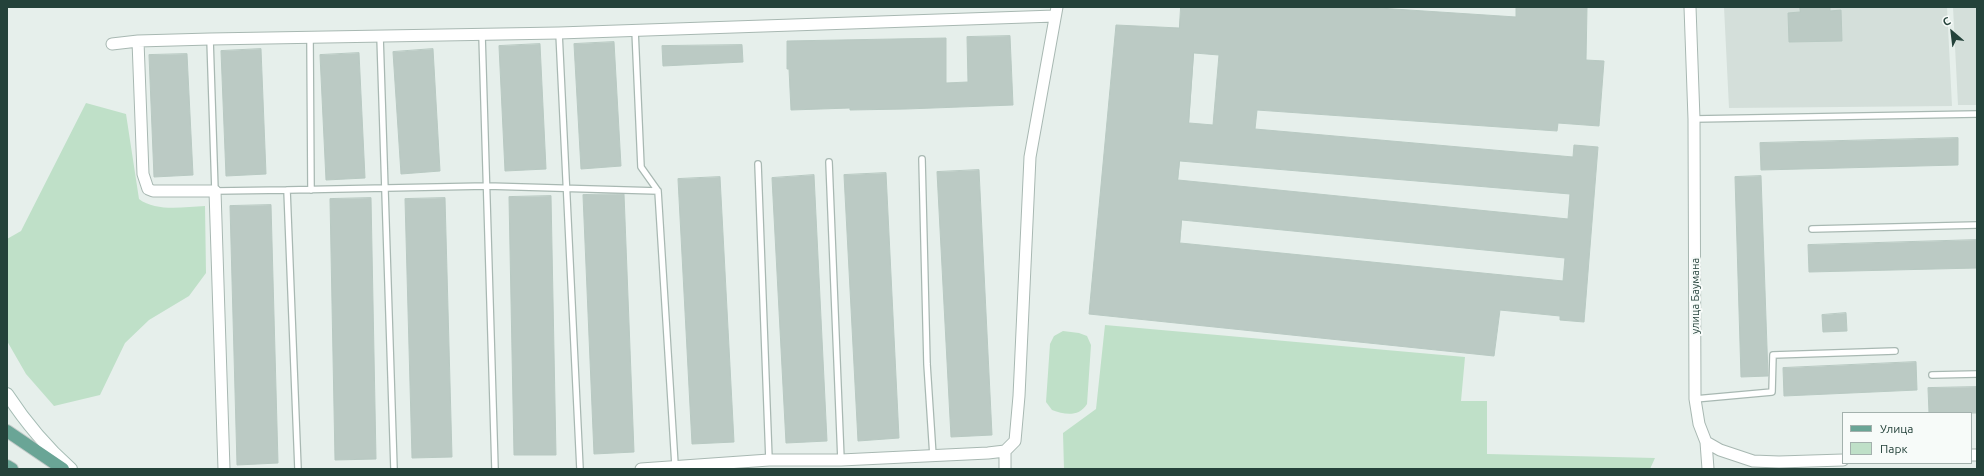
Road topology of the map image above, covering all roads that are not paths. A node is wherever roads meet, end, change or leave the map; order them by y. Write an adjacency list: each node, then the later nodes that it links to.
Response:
1 (1690, 7): 12 (street, улица Баумана)
2 (1056, 12): 3 (street); 32 (street)
3 (635, 30): 4 (street); 22 (lane)
4 (559, 33): 6 (street); 17 (lane)
5 (380, 35): 6 (street); 7 (street); 18 (lane)
6 (482, 35): 16 (lane)
7 (310, 38): 8 (street); 20 (lane)
8 (210, 39): 9 (street); 21 (lane)
9 (138, 41): 10 (street); 21 (street)
10 (112, 44)
11 (1977, 114): 12 (lane)
12 (1694, 119): 29 (street, улица Баумана)
13 (922, 160): 33 (lane)
14 (829, 162): 35 (lane)
15 (758, 164): 34 (lane)
16 (487, 186): 17 (lane); 18 (lane); 43 (lane)
17 (567, 187): 22 (lane); 44 (lane)
18 (385, 188): 20 (lane); 42 (lane)
19 (287, 190): 20 (lane); 21 (lane); 41 (lane)
20 (311, 190)
21 (215, 191): 40 (street)
22 (658, 191): 37 (lane)
23 (1977, 225): 24 (lane)
24 (1812, 229)
25 (1894, 351): 29 (lane)
26 (1977, 374): 27 (lane)
27 (1932, 375)
28 (7, 394): 39 (main road)
29 (1695, 398): 31 (street, улица Баумана)
30 (7, 431): 38 (main road)
31 (1706, 442): 36 (street); 47 (street, улица Баумана)
32 (1006, 451): 33 (street); 46 (street)
33 (933, 456): 35 (street)
34 (769, 460): 35 (street); 37 (street)
35 (841, 460)
36 (1842, 460)
37 (675, 465): 45 (street)
38 (63, 469)
39 (71, 469)
40 (224, 469)
41 (298, 469)
42 (394, 469)
43 (495, 469)
44 (580, 469)
45 (641, 469)
46 (1005, 469)
47 (1708, 469)

